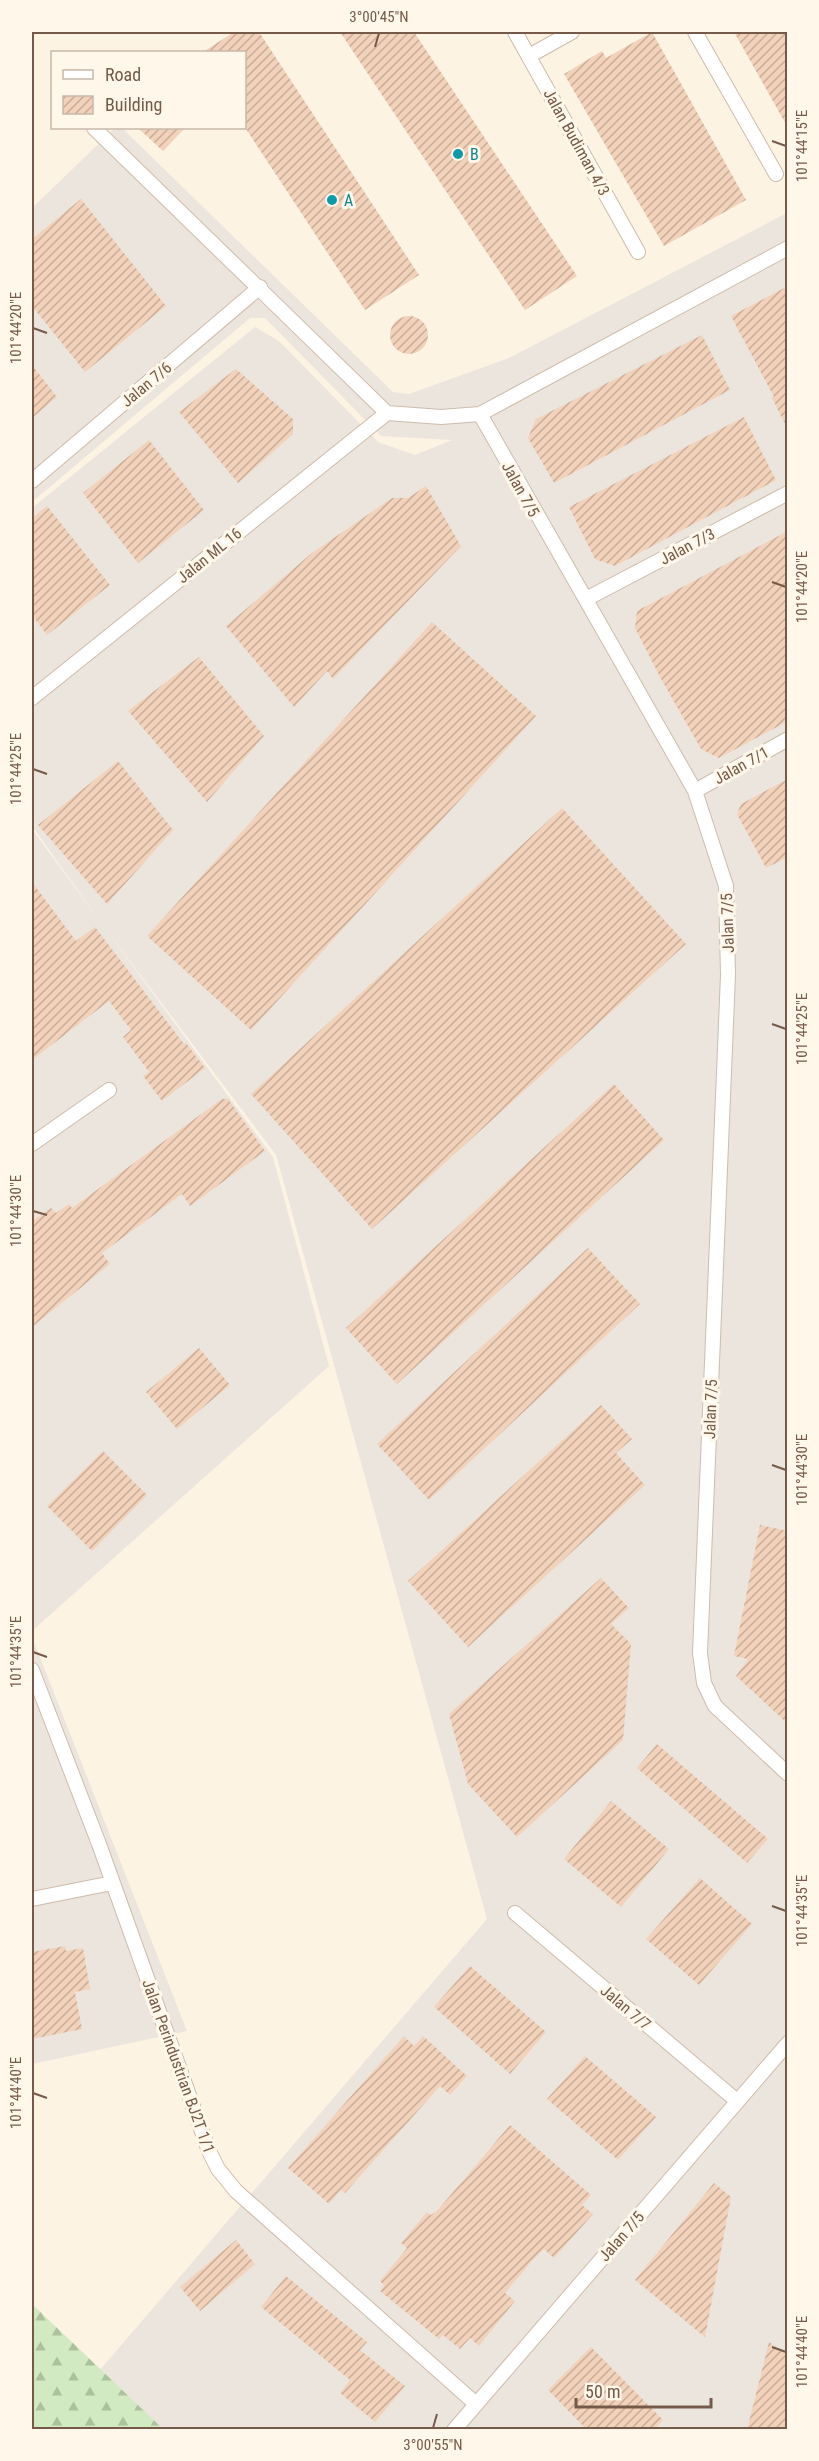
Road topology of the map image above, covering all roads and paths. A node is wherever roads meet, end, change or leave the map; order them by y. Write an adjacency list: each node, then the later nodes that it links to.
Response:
1 (515, 32): 4 (street, Jalan Budiman 4/3)
2 (572, 32): 4 (street)
3 (695, 32): 6 (street)
4 (529, 56): 8 (street, Jalan Budiman 4/3)
5 (95, 129): 9 (street)
6 (776, 174)
7 (788, 248): 11 (street)
8 (638, 252)
9 (260, 287): 10 (street); 12 (street, Jalan 7/6)
10 (387, 412): 11 (street); 15 (street, Jalan ML 16)
11 (480, 414): 14 (street, Jalan 7/5)
12 (32, 480)
13 (788, 493): 14 (street, Jalan 7/3)
14 (586, 599): 17 (street, Jalan 7/5)
15 (32, 698)
16 (788, 739): 17 (street, Jalan 7/1)
17 (694, 791): 21 (street, Jalan 7/5)
18 (109, 1090): 19 (street)
19 (32, 1144)
20 (32, 1670): 22 (street, Jalan Perindustrian BJ2T 1/1)
21 (788, 1774)
22 (112, 1883): 23 (street); 27 (street, Jalan Perindustrian BJ2T 1/1)
23 (32, 1899)
24 (515, 1913): 26 (street, Jalan 7/7)
25 (788, 2043): 26 (street, Jalan 7/5)
26 (737, 2101): 27 (street, Jalan 7/5)
27 (476, 2404): 28 (street, Jalan 7/5)
28 (454, 2430)

